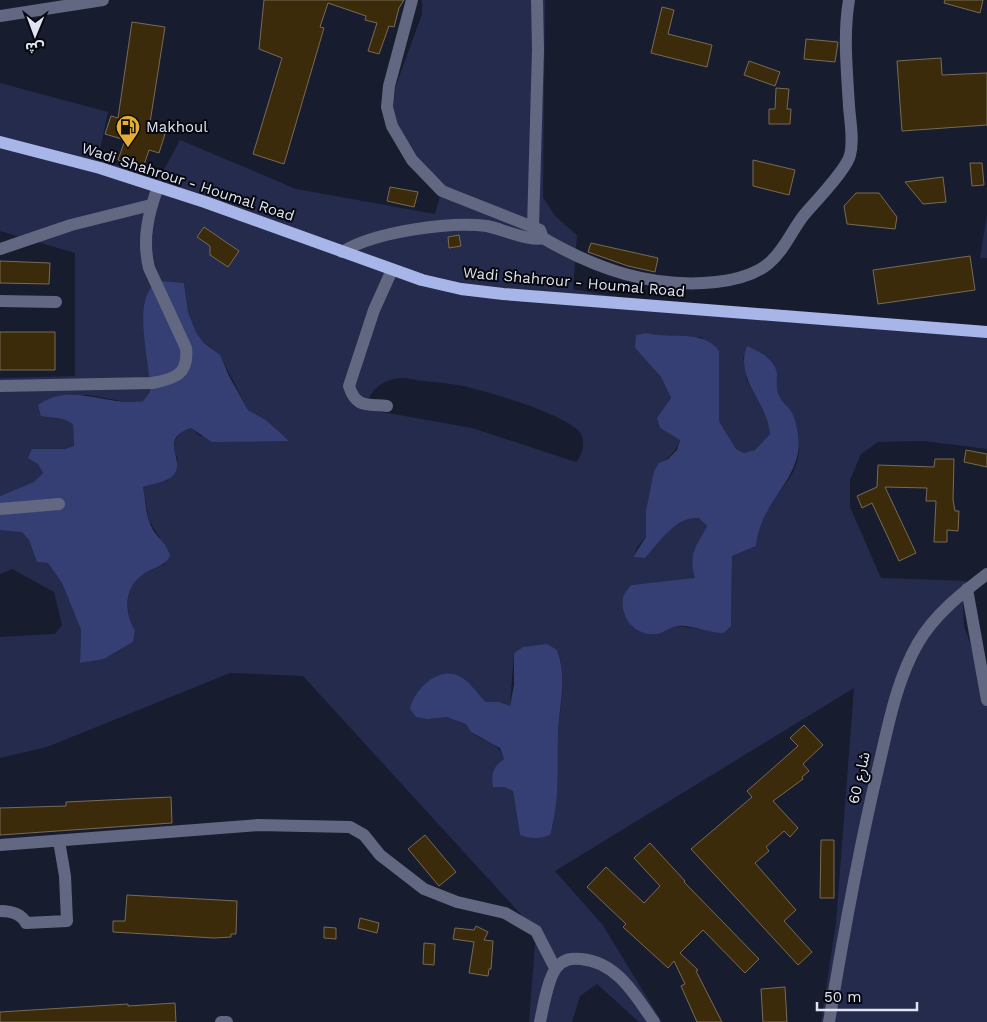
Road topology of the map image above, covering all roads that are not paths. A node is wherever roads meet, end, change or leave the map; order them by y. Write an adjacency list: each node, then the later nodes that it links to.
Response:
1 (103, 0): 5 (street)
2 (412, 0): 10 (street)
3 (537, 0): 10 (street)
4 (849, 0): 11 (street)
5 (75, 2): 6 (street)
6 (0, 16)
7 (0, 142): 8 (main road, Wadi Shahrour - Houmal Road)
8 (158, 187): 9 (street); 13 (main road, Wadi Shahrour - Houmal Road)
9 (151, 205): 12 (street); 18 (street)
10 (533, 227): 11 (street)
11 (543, 238): 13 (street)
12 (0, 249)
13 (342, 252): 14 (main road, Wadi Shahrour - Houmal Road)
14 (392, 270): 17 (main road, Wadi Shahrour - Houmal Road); 19 (street)
15 (0, 301): 16 (street)
16 (56, 302)
17 (987, 332)
18 (0, 386)
19 (387, 406)
20 (60, 504): 21 (street)
21 (0, 509)
22 (987, 574): 23 (street, شارع 60)
23 (967, 589): 24 (street); 33 (street, شارع 60)
24 (987, 700)
25 (59, 841): 26 (street); 27 (street); 28 (street)
26 (0, 845)
27 (0, 911)
28 (555, 968): 31 (street); 32 (street)
29 (221, 1022): 30 (street)
30 (227, 1022)
31 (540, 1022)
32 (654, 1022)
33 (829, 1022)

